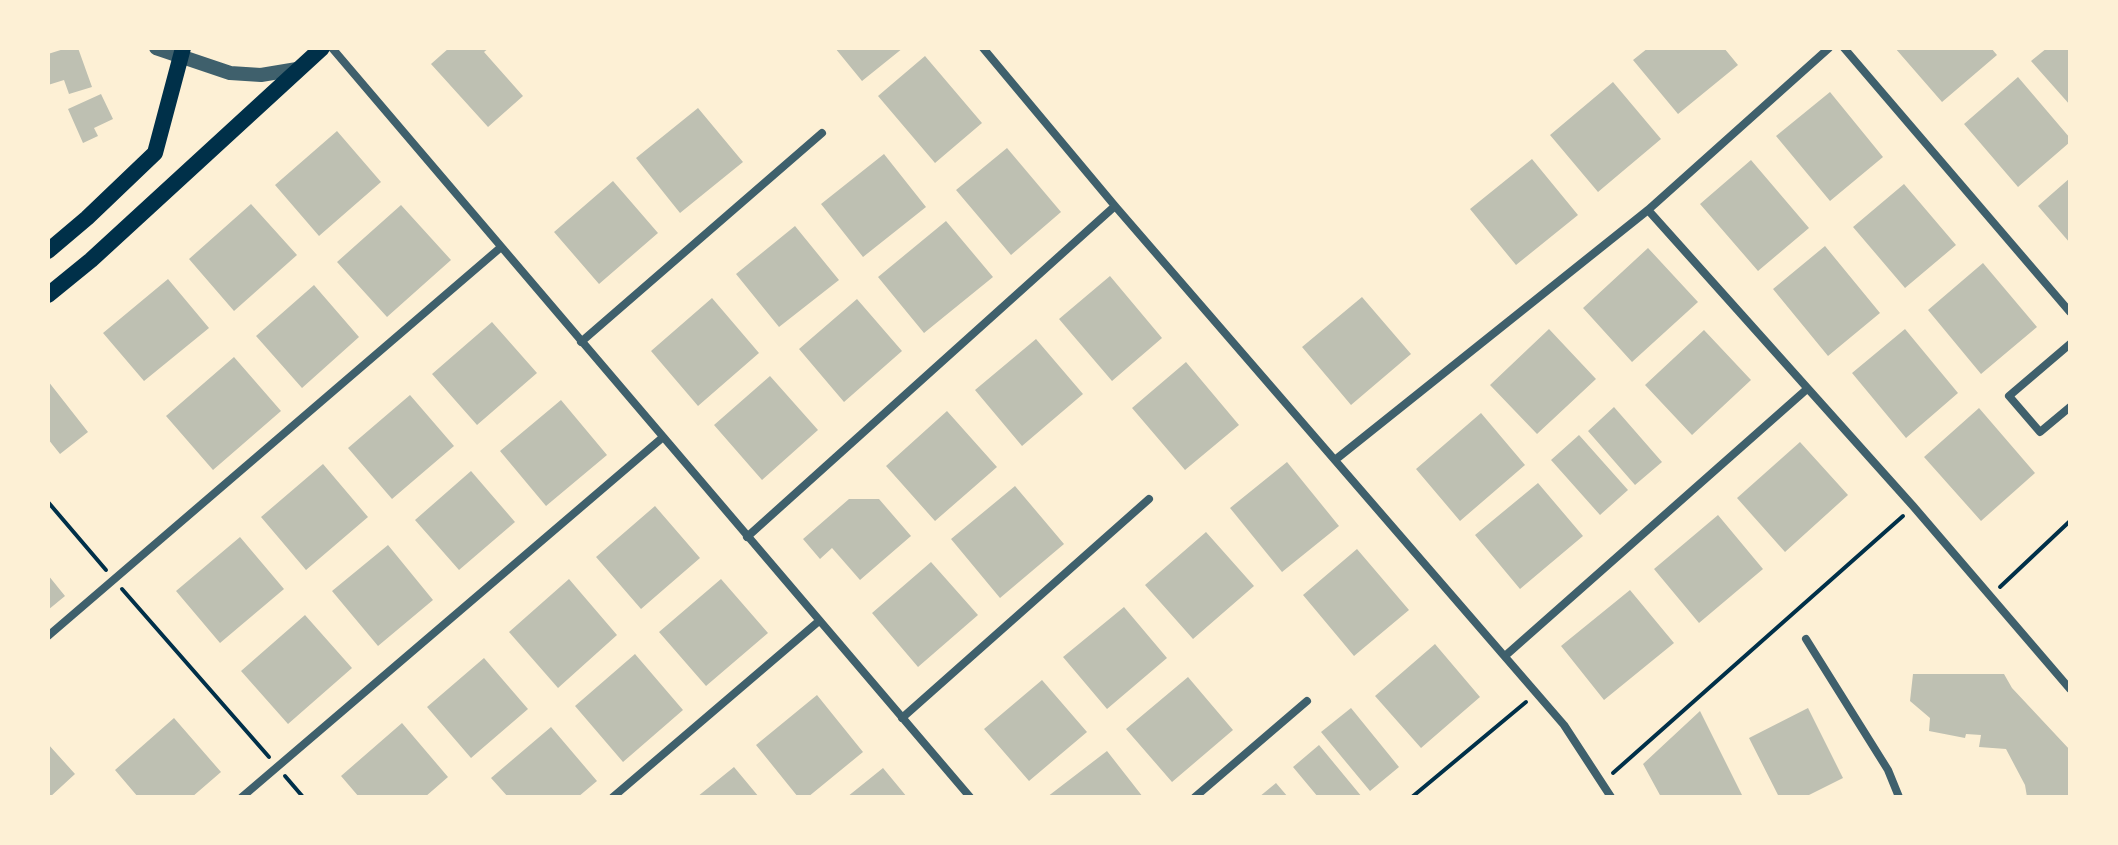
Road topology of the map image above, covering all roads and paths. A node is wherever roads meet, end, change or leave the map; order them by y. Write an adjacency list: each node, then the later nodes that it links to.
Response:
1 (156, 48): 7 (street)
2 (322, 48): 8 (main road)
3 (332, 48): 12 (street)
4 (983, 48): 10 (street)
5 (1829, 48): 11 (street)
6 (1844, 48): 15 (street)
7 (181, 53): 8 (street); 13 (main road)
8 (297, 69): 14 (main road)
9 (822, 133): 16 (street)
10 (1115, 206): 21 (street); 26 (street)
11 (1648, 210): 18 (street); 21 (street)
12 (500, 248): 16 (street); 27 (street)
13 (48, 251)
14 (48, 295)
15 (2070, 312)
16 (581, 342): 20 (street)
17 (2070, 344): 19 (street)
18 (1807, 389): 24 (street); 32 (street)
19 (2070, 407)
20 (662, 438): 26 (street); 37 (street)
21 (1335, 460): 32 (street)
22 (1149, 499): 36 (street)
23 (48, 502): 27 (path)
24 (1913, 506): 28 (street); 38 (path)
25 (2070, 521): 28 (path)
26 (747, 537): 29 (street)
27 (114, 579): 30 (street); 37 (path)
28 (1989, 597): 33 (street)
29 (819, 621): 36 (street); 41 (street)
30 (48, 636)
31 (1806, 639): 46 (street)
32 (1505, 656): 34 (street)
33 (2070, 689)
34 (1537, 693): 38 (street); 44 (path)
35 (1307, 701): 43 (street)
36 (902, 718): 42 (street)
37 (277, 767): 39 (street); 40 (path)
38 (1602, 783): 45 (street)
39 (242, 797)
40 (303, 797)
41 (613, 797)
42 (970, 797)
43 (1195, 797)
44 (1412, 797)
45 (1611, 797)
46 (1899, 797)

